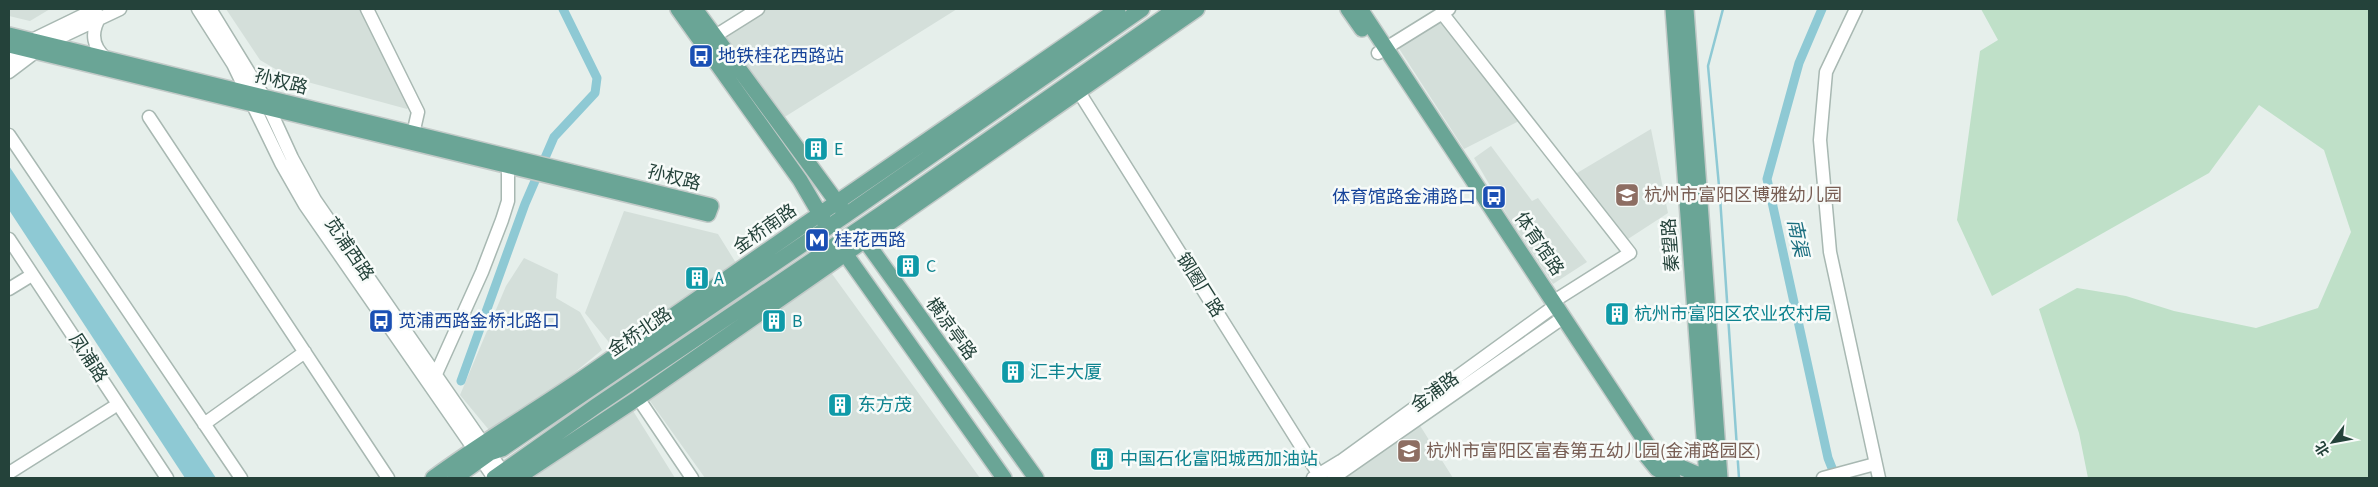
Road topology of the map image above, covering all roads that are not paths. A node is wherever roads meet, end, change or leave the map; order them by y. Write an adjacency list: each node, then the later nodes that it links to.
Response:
1 (120, 9): 18 (street)
2 (198, 9): 30 (street, 苋浦西路)
3 (210, 9): 30 (street, 苋浦西路)
4 (367, 9): 32 (street)
5 (678, 9): 38 (main road)
6 (695, 9): 21 (main road)
7 (758, 9): 21 (street)
8 (1118, 9): 23 (main road, 金桥南路)
9 (1142, 9): 22 (main road)
10 (1176, 9): 19 (main road)
11 (1197, 9): 26 (main road)
12 (1348, 9): 25 (main road, 体育馆路)
13 (1360, 9): 25 (main road, 体育馆路)
14 (1673, 9): 71 (main road, 秦望路)
15 (1686, 9): 72 (main road, 秦望路)
16 (1856, 9): 55 (street)
17 (1446, 11): 25 (street); 45 (street)
18 (98, 13): 24 (street); 27 (street)
19 (1148, 28): 26 (main road); 39 (main road)
20 (9, 35): 24 (main road, 孙权路)
21 (715, 36): 36 (main road)
22 (1097, 40): 23 (main road); 37 (main road)
23 (1071, 41): 36 (main road, 金桥南路)
24 (25, 48): 27 (main road, 孙权路); 28 (street); 30 (main road, 孙权路)
25 (1382, 50): 45 (main road, 体育馆路)
26 (1135, 52): 29 (main road)
27 (107, 59): 30 (main road, 孙权路)
28 (9, 72)
29 (1079, 92): 39 (main road); 58 (street, 钢圈厂路)
30 (259, 101): 32 (main road, 孙权路); 34 (main road, 孙权路); 47 (street, 苋浦西路); 53 (street, 苋浦西路)
31 (149, 117): 46 (street)
32 (413, 134): 34 (main road, 孙权路)
33 (9, 135): 52 (street)
34 (516, 165): 35 (main road, 孙权路); 47 (street)
35 (550, 171): 35 (main road, 孙权路)
36 (836, 201): 37 (main road, 横凉亭路); 38 (main road, 金桥南路)
37 (846, 215): 38 (main road, 金桥北路); 39 (main road, 横凉亭路)
38 (824, 220): 41 (main road); 48 (main road, 金桥北路); 49 (main road, 金桥南路)
39 (860, 235): 41 (main road); 67 (main road, 横凉亭路)
40 (9, 239): 60 (street, 凤浦路)
41 (841, 248): 50 (main road); 57 (main road); 66 (main road)
42 (9, 251): 43 (street, 凤浦路)
43 (27, 278): 44 (street); 51 (street, 凤浦路)
44 (9, 289)
45 (1556, 311): 54 (main road, 体育馆路); 58 (street, 金浦路); 68 (street, 金浦路)
46 (305, 352): 52 (street); 62 (street)
47 (436, 374): 53 (street, 苋浦西路)
48 (592, 388): 49 (main road); 53 (main road, 金桥北路)
49 (566, 390): 53 (main road, 金桥南路)
50 (638, 398): 57 (main road); 65 (street)
51 (112, 408): 56 (street); 59 (street, 凤浦路)
52 (204, 424): 61 (street)
53 (482, 451): 57 (street, 苋浦西路); 63 (main road, 金桥南路); 64 (main road, 金桥北路)
54 (1650, 455): 69 (main road, 体育馆路); 70 (main road, 体育馆路); 71 (main road, 体育馆路)
55 (1875, 464): 73 (street); 74 (street)
56 (9, 473)
57 (500, 477)
58 (1318, 477)
59 (158, 478)
60 (167, 478)
61 (241, 478)
62 (388, 478)
63 (433, 478)
64 (455, 478)
65 (692, 478)
66 (1004, 478)
67 (1036, 478)
68 (1333, 478)
69 (1654, 478)
70 (1673, 478)
71 (1706, 478)
72 (1720, 478)
73 (1823, 478)
74 (1879, 478)

